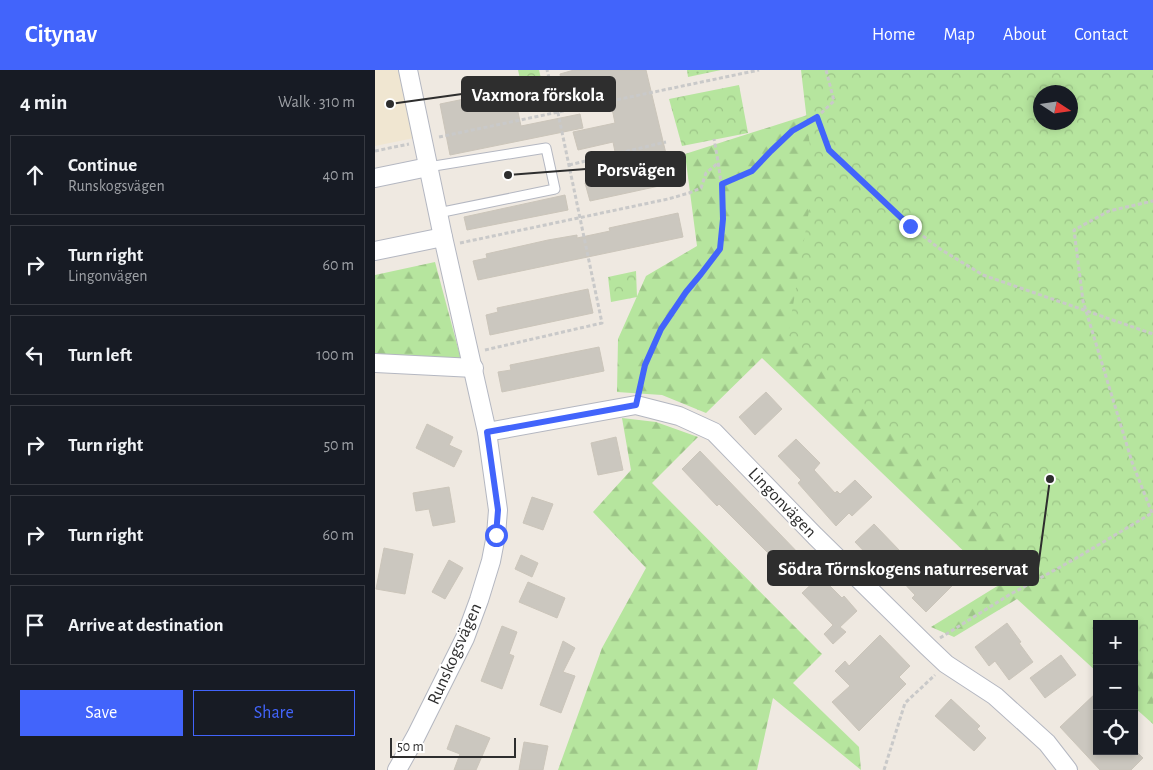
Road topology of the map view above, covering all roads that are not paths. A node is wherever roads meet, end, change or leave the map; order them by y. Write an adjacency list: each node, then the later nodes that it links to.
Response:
1 (408, 70): 2 (street, Runskogsvägen)
2 (428, 167): 3 (street); 4 (street, Runskogsvägen); 4 (lane)
3 (375, 178)
4 (438, 213): 5 (street, Runskogsvägen)
5 (444, 242): 6 (street); 7 (street, Runskogsvägen)
6 (375, 251)
7 (472, 361): 8 (street); 9 (street, Runskogsvägen)
8 (375, 363)
9 (487, 432): 10 (street, Runskogsvägen); 11 (street, Lingonvägen)
10 (397, 770)
11 (1068, 770)

